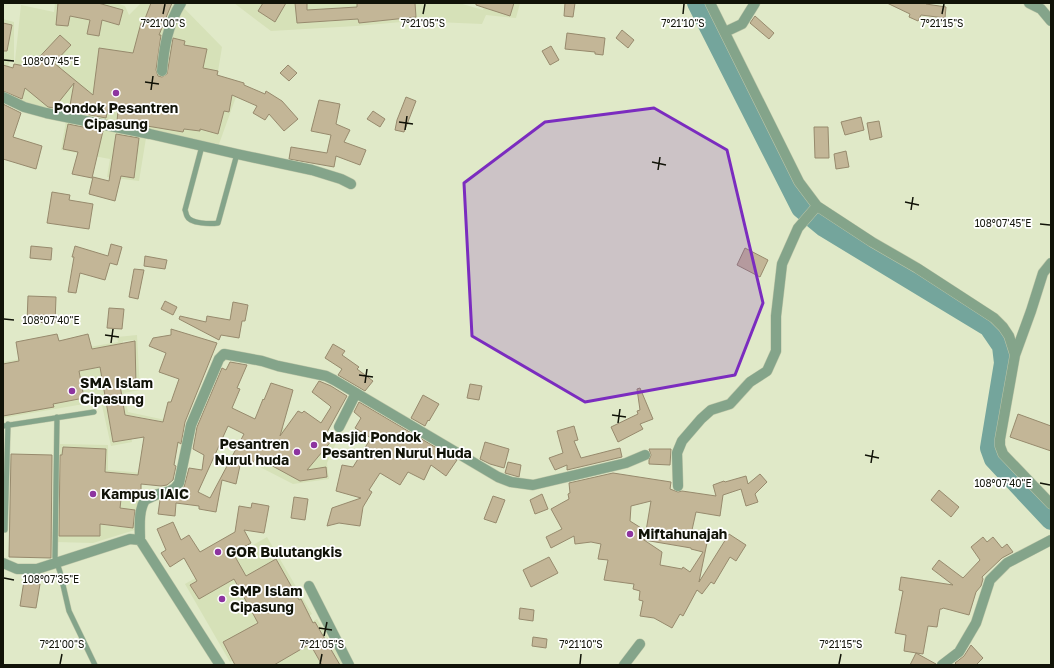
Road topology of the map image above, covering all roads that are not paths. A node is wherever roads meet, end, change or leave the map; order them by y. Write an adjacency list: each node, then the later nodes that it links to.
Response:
1 (181, 3): 7 (street)
2 (710, 3): 6 (street)
3 (755, 3): 6 (street)
4 (1029, 3): 5 (street)
5 (1051, 21)
6 (725, 32): 12 (street)
7 (162, 71)
8 (3, 96): 9 (street)
9 (202, 146): 10 (street); 10 (lane)
10 (237, 154): 11 (street)
11 (351, 184)
12 (815, 207): 14 (street); 21 (street)
13 (1051, 263): 14 (street)
14 (1014, 355): 22 (street)
15 (356, 394): 19 (street); 20 (street); 24 (street)
16 (94, 412): 17 (lane)
17 (57, 417): 18 (lane); 27 (lane)
18 (6, 425): 23 (lane)
19 (339, 427)
20 (645, 455)
21 (678, 486)
22 (1051, 504)
23 (5, 530)
24 (140, 540): 27 (street); 31 (street)
25 (1051, 540): 34 (street)
26 (3, 563): 27 (street)
27 (57, 563): 30 (lane)
28 (309, 586): 32 (street)
29 (640, 644): 33 (street)
30 (95, 665)
31 (220, 665)
32 (349, 665)
33 (624, 665)
34 (942, 665)

